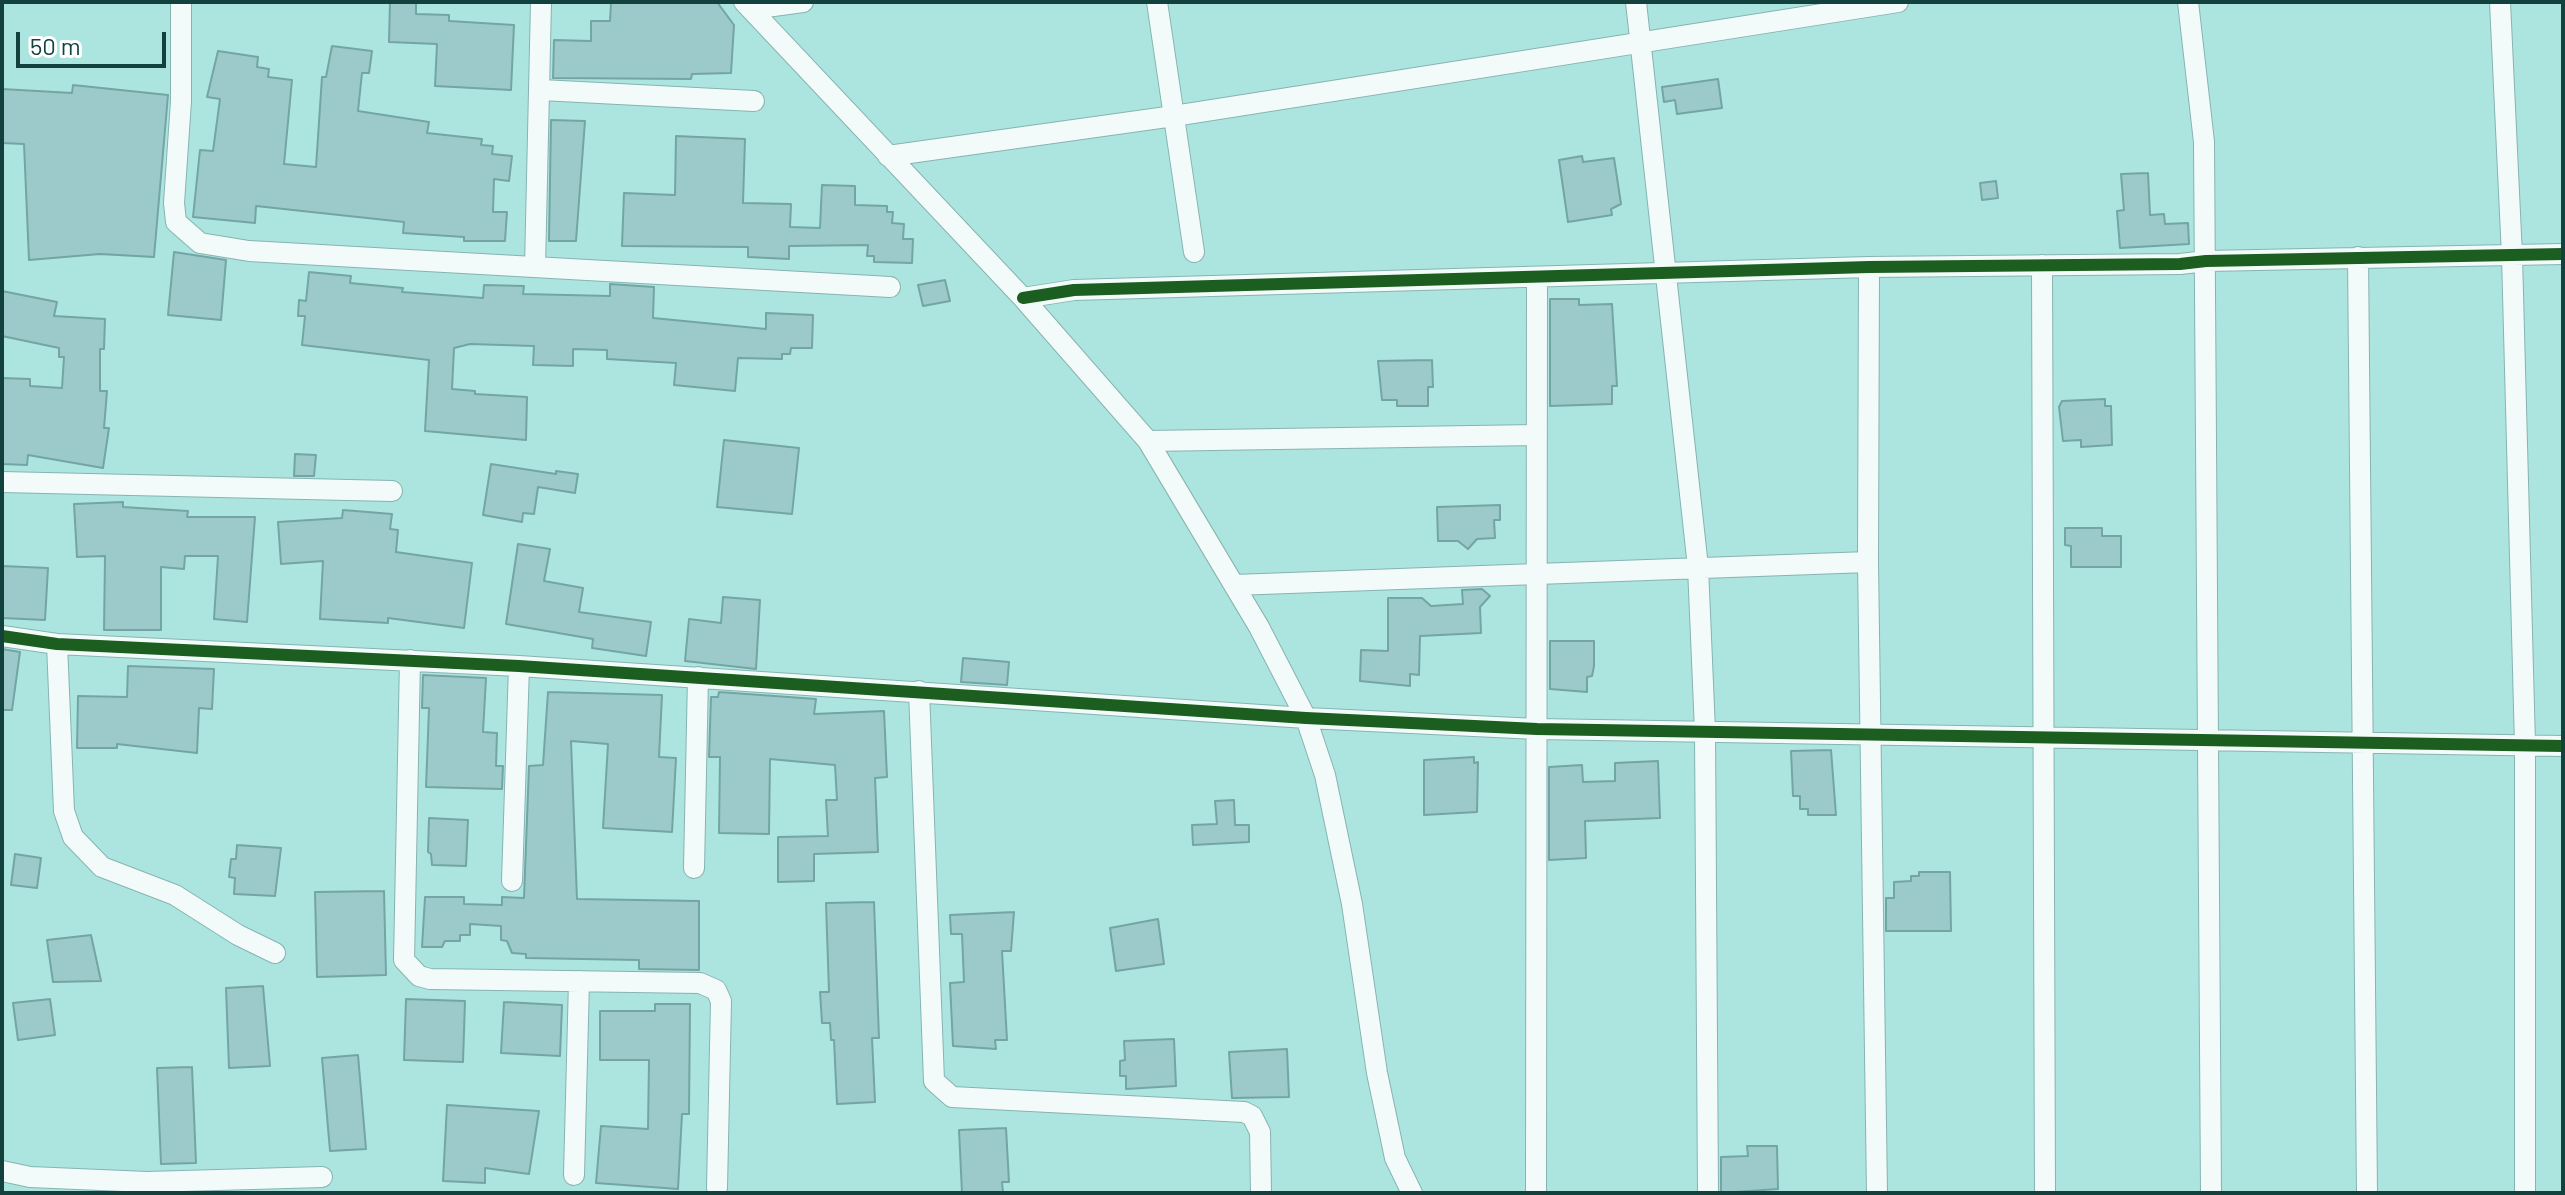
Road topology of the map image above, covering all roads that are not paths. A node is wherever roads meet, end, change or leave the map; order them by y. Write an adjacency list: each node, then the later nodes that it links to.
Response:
1 (181, 2): 21 (street)
2 (541, 2): 11 (street)
3 (803, 2): 9 (street)
4 (1157, 2): 13 (street)
5 (1636, 2): 10 (street)
6 (1898, 2): 10 (street)
7 (2188, 2): 19 (street)
8 (2500, 2): 17 (street)
9 (748, 6): 14 (street)
10 (1641, 42): 13 (street); 23 (street)
11 (541, 90): 12 (street); 21 (street)
12 (754, 101)
13 (1174, 116): 14 (street); 15 (street)
14 (888, 156): 26 (street)
15 (1194, 252)
16 (2563, 254): 17 (street)
17 (2512, 256): 18 (street); 48 (street)
18 (2358, 257): 19 (street); 47 (street)
19 (2206, 261): 20 (street); 46 (street)
20 (2042, 265): 22 (street); 45 (street)
21 (535, 267): 25 (street)
22 (1869, 267): 23 (street); 31 (street)
23 (1665, 273): 24 (street); 32 (street)
24 (1537, 277): 26 (street); 27 (street)
25 (890, 287)
26 (1023, 298): 28 (street)
27 (1537, 435): 28 (street); 33 (street)
28 (1148, 441): 34 (street)
29 (2, 482): 30 (street)
30 (392, 491)
31 (1868, 562): 32 (street); 44 (street)
32 (1698, 567): 33 (street); 43 (street)
33 (1538, 571): 34 (street); 42 (street)
34 (1234, 585): 41 (street)
35 (2, 636): 36 (street)
36 (57, 644): 37 (street); 52 (street)
37 (410, 660): 38 (street); 53 (street)
38 (519, 666): 39 (street); 51 (street)
39 (698, 677): 40 (street); 50 (street)
40 (919, 691): 41 (street); 58 (street)
41 (1306, 718): 42 (street); 59 (street)
42 (1537, 729): 43 (street); 60 (street)
43 (1705, 731): 44 (street); 61 (street)
44 (1872, 733): 45 (street); 62 (street)
45 (2044, 737): 46 (street); 63 (street)
46 (2209, 740): 47 (street); 64 (street)
47 (2364, 742): 48 (street); 65 (street)
48 (2525, 745): 49 (street); 66 (street)
49 (2563, 746)
50 (694, 868)
51 (512, 881)
52 (275, 953)
53 (579, 981): 55 (street); 57 (street)
54 (2, 1171): 56 (street)
55 (574, 1175)
56 (322, 1177)
57 (717, 1188)
58 (1261, 1193)
59 (1412, 1193)
60 (1536, 1193)
61 (1708, 1193)
62 (1877, 1193)
63 (2045, 1193)
64 (2211, 1193)
65 (2367, 1193)
66 (2525, 1193)

